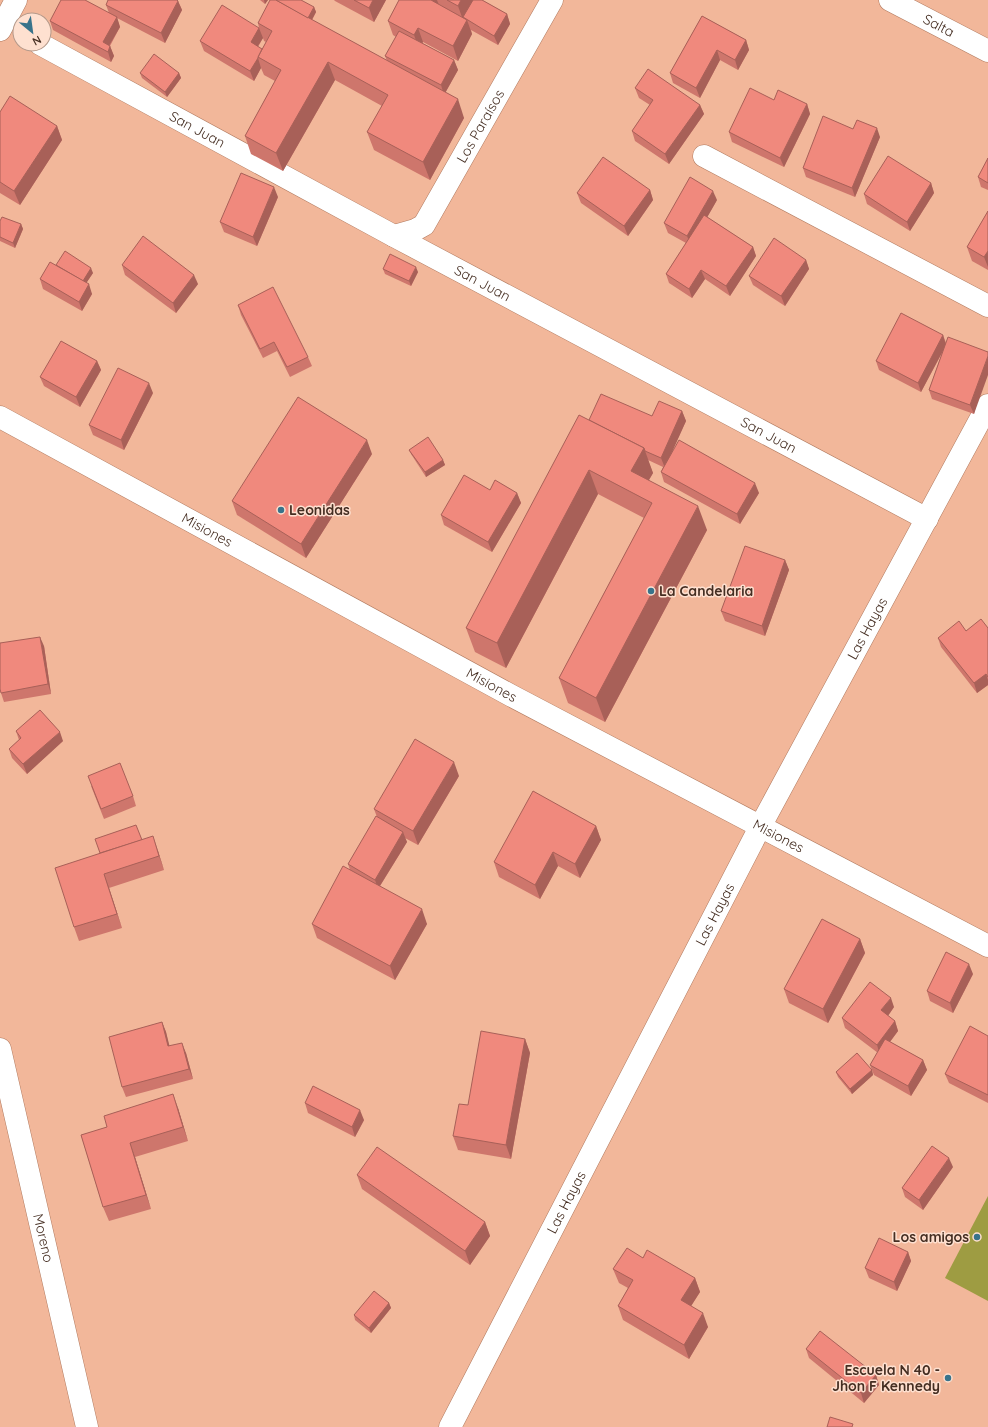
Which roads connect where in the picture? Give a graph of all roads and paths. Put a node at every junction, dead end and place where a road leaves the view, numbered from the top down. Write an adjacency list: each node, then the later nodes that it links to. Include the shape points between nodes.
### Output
1 (16, 0): 4 (street)
2 (552, 0): 8 (street, Los Paraísos, via 424,225)
3 (890, 0): 6 (street, Salta)
4 (8, 29)
5 (52, 51): 8 (street, San Juan)
6 (988, 51)
7 (704, 156): 9 (street)
8 (394, 236): 12 (street, San Juan)
9 (988, 306)
10 (988, 405): 12 (street, Las Hayas)
11 (0, 417): 13 (street, Misiones, via 512,696)
12 (927, 519): 13 (street, Las Hayas)
13 (760, 827): 14 (street, Misiones); 17 (street, Las Hayas)
14 (988, 946)
15 (0, 1049): 16 (street, Moreno)
16 (87, 1427)
17 (450, 1427)

